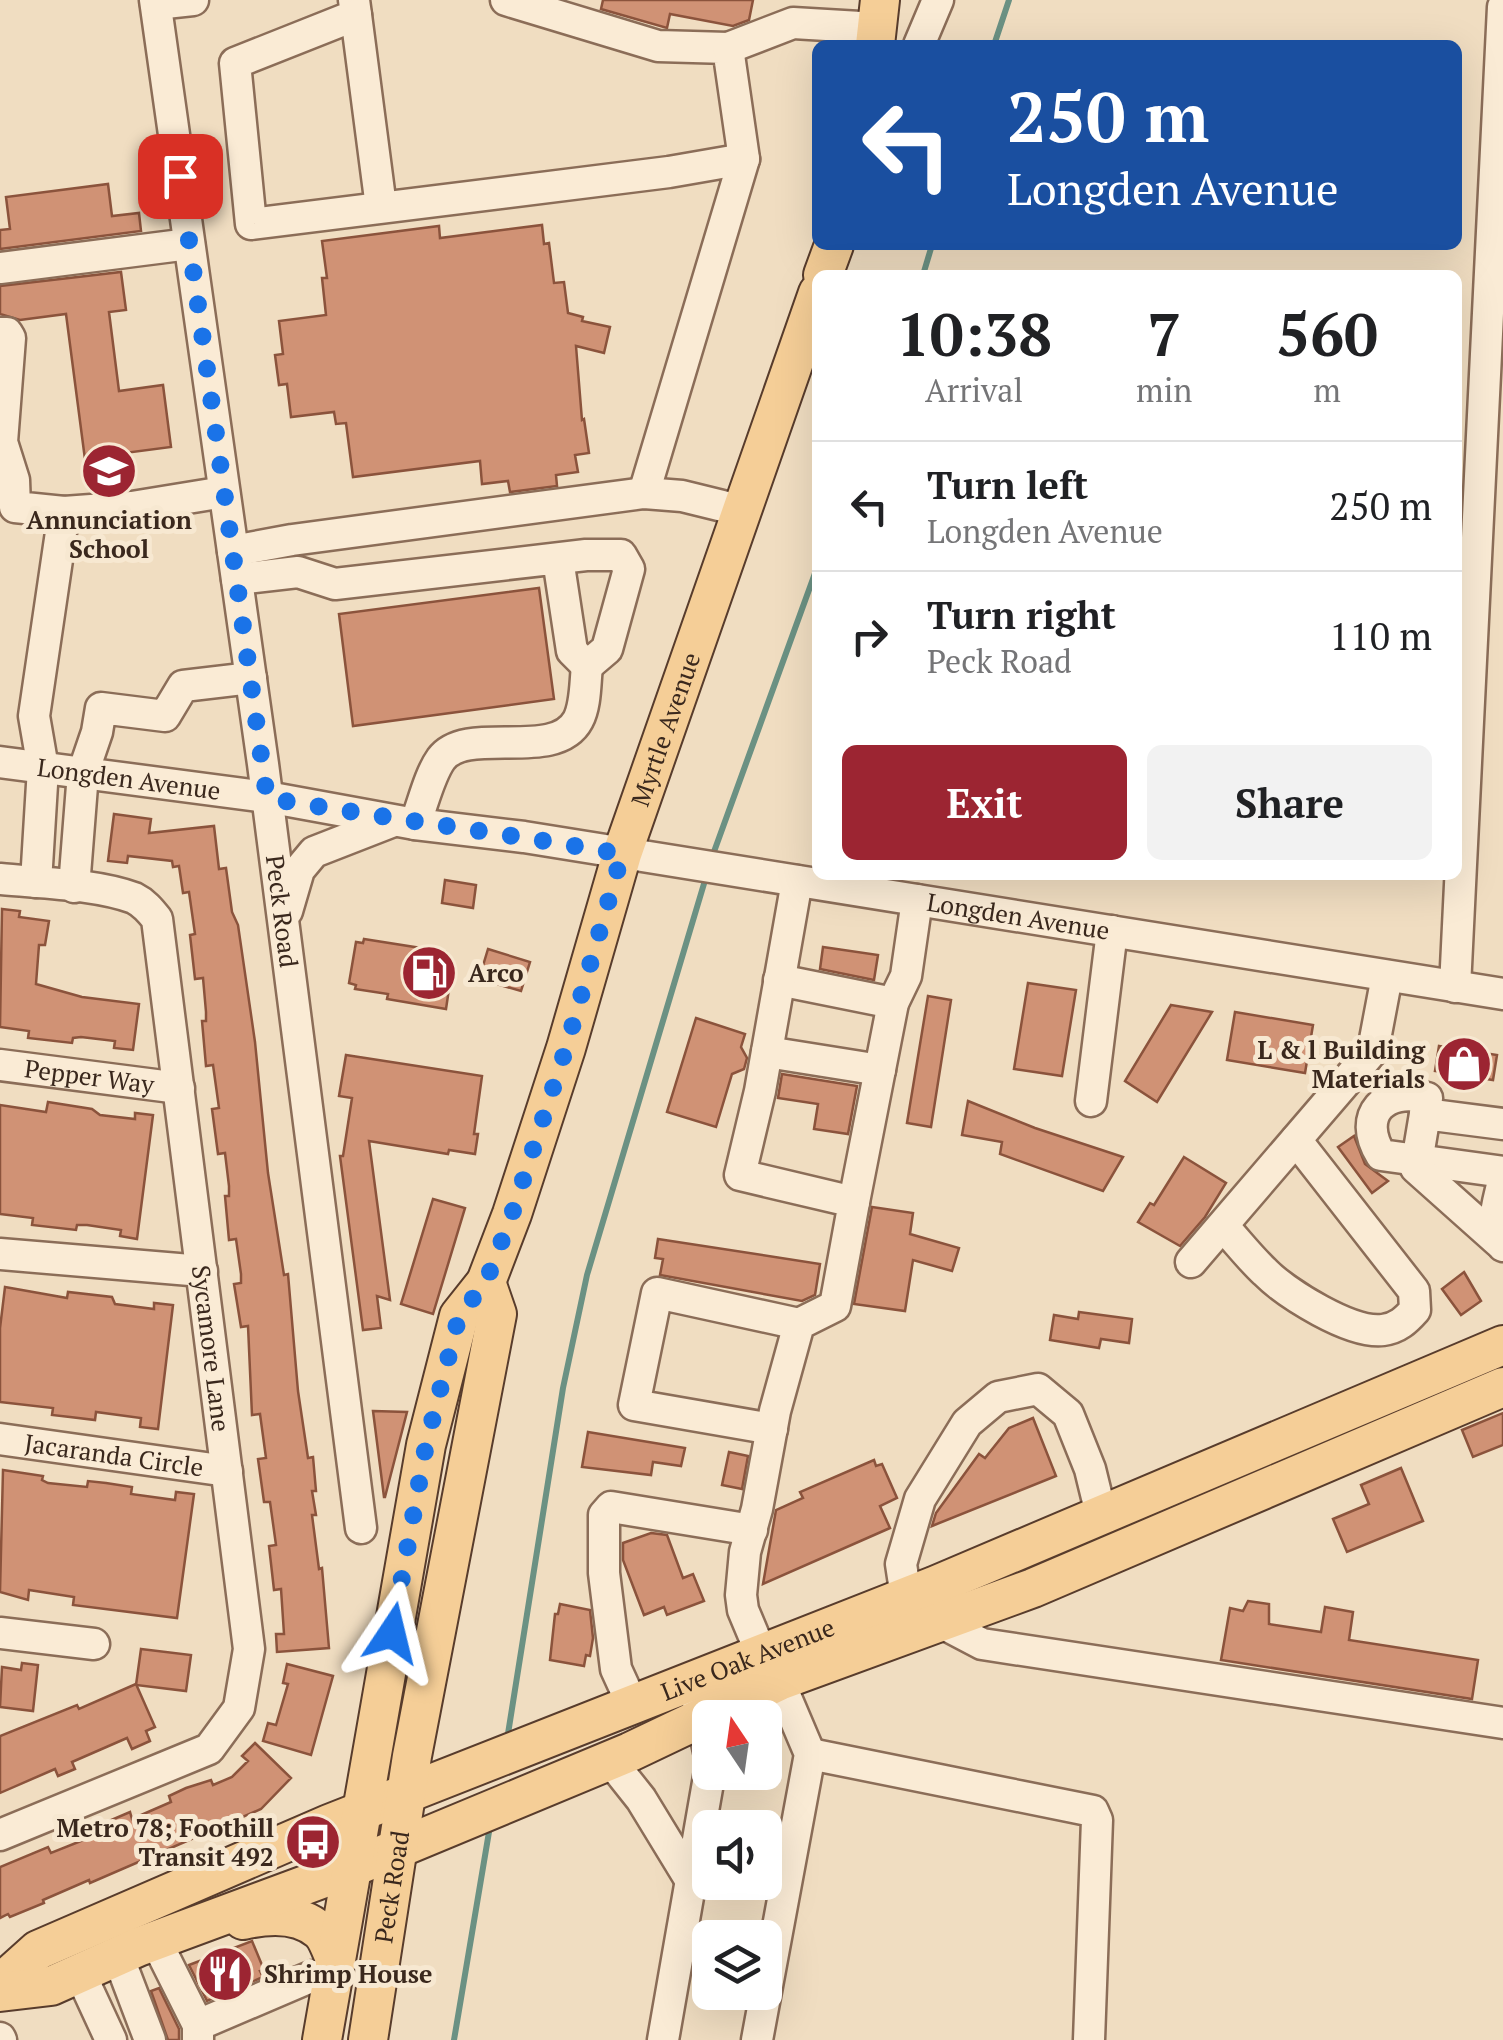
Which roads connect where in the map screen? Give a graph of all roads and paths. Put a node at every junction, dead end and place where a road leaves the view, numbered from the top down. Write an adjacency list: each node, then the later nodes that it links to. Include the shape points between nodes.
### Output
1 (192, 0): 4 (street)
2 (506, 0): 9 (street, via 658,46)
3 (938, 0): 8 (street)
4 (155, 2): 12 (street, Peck Road)
5 (355, 7): 11 (street); 11 (street, via 235,63 249,220)
6 (1503, 7): 17 (street)
7 (877, 24): 9 (street, via 793,23)
8 (921, 40)
9 (728, 48): 10 (street)
10 (744, 159): 11 (street); 19 (street)
11 (382, 207)
12 (190, 244): 13 (street); 18 (street, Peck Road)
13 (0, 268)
14 (812, 310): 20 (main road, Myrtle Avenue)
15 (812, 328): 20 (street)
16 (0, 333): 21 (street, via 10,338 2,442 14,480)
17 (1470, 402): 27 (street)
18 (224, 492): 22 (street); 24 (street, Peck Road)
19 (644, 494): 20 (street); 24 (street, via 292,540)
20 (749, 494): 33 (main road, Myrtle Avenue)
21 (7, 506): 22 (street)
22 (64, 512): 29 (street, via 34,716)
23 (558, 559): 24 (street, via 335,584 298,572); 25 (street, via 572,650); 25 (street, via 608,554 628,562 607,649)
24 (235, 566): 26 (street, Peck Road)
25 (587, 666): 32 (street, via 578,722 538,740 452,749)
26 (251, 678): 30 (street, via 182,686 165,716 100,708); 31 (street, Peck Road)
27 (1462, 714)
28 (0, 762): 29 (street, Longden Avenue)
29 (43, 768): 30 (street, Longden Avenue); 37 (street)
30 (83, 773): 31 (street, Longden Avenue); 38 (street)
31 (267, 798): 32 (street, Longden Avenue); 40 (street, Peck Road)
32 (405, 822): 33 (street, Longden Avenue); 40 (street, via 314,852 299,870)
33 (622, 854): 35 (street, Longden Avenue); 63 (main road, Myrtle Avenue)
34 (0, 879): 37 (street)
35 (797, 880): 39 (street, Longden Avenue); 43 (street)
36 (1458, 880): 44 (street)
37 (36, 882): 38 (street)
38 (74, 887): 50 (street, Sycamore Lane, via 132,898 157,919)
39 (917, 900): 41 (street, Longden Avenue); 46 (street, via 906,976)
40 (284, 924): 71 (street, Peck Road)
41 (1112, 932): 42 (street, Longden Avenue); 51 (street)
42 (1387, 976): 44 (street, Longden Avenue); 54 (street, via 1373,1050)
43 (779, 980): 46 (street); 47 (street)
44 (1455, 987): 45 (street, Longden Avenue)
45 (1503, 994)
46 (893, 1003): 49 (street)
47 (767, 1052): 49 (street); 57 (street, via 741,1176)
48 (0, 1064): 50 (street, Pepper Way)
49 (880, 1070): 57 (street)
50 (178, 1088): 62 (street, Sycamore Lane)
51 (1092, 1101)
52 (1425, 1114): 53 (street); 55 (street); 55 (street, via 1427,1098 1405,1093 1381,1104 1371,1122 1381,1154)
53 (1503, 1124)
54 (1296, 1140): 58 (street); 58 (street, via 1414,1291 1415,1310 1402,1324 1363,1329 1313,1307 1268,1276)
55 (1418, 1158): 56 (street); 59 (street, via 1416,1168)
56 (1502, 1186): 59 (street, via 1494,1220)
57 (854, 1202): 64 (street, via 835,1306)
58 (1222, 1226): 61 (street)
59 (1501, 1244)
60 (0, 1254): 62 (street)
61 (1192, 1262)
62 (202, 1272): 69 (street, Sycamore Lane)
63 (486, 1282): 86 (main road, Myrtle Avenue, via 497,1314); 87 (main road, Myrtle Avenue, via 459,1316 426,1445)
64 (799, 1324): 67 (street); 67 (street, via 657,1292 634,1405)
65 (1503, 1345): 70 (main road, Live Oak Avenue)
66 (1503, 1387): 73 (main road, Live Oak Avenue, via 1033,1588)
67 (772, 1429): 72 (street)
68 (0, 1439): 69 (street, Jacaranda Circle)
69 (227, 1471): 88 (street, Sycamore Lane, via 249,1650 239,1708 208,1749)
70 (1102, 1514): 73 (main road, Live Oak Avenue); 73 (street, via 1068,1414 1038,1389 998,1397 967,1423 920,1499 900,1564)
71 (361, 1528)
72 (752, 1530): 76 (street, via 741,1595); 80 (street, via 606,1510 604,1573 616,1669)
73 (924, 1603): 76 (main road, Live Oak Avenue); 82 (street, via 982,1644)
74 (0, 1633): 75 (street)
75 (94, 1644)
76 (770, 1667): 77 (main road, Live Oak Avenue); 79 (main road, Live Oak Avenue); 83 (street)
77 (691, 1680): 78 (street); 80 (main road, Live Oak Avenue)
78 (697, 1700)
79 (726, 1700)
80 (632, 1704): 86 (main road, Live Oak Avenue)
81 (692, 1722): 84 (main road, Live Oak Avenue)
82 (1503, 1723)
83 (810, 1754): 104 (street); 105 (street, via 1093,1811)
84 (610, 1760): 89 (main road, Live Oak Avenue); 91 (street)
85 (707, 1790): 91 (street)
86 (406, 1794): 87 (main road, Live Oak Avenue); 89 (main road, Peck Road)
87 (361, 1813): 90 (main road, Peck Road); 96 (main road, Live Oak Avenue, via 38,1950)
88 (0, 1835)
89 (397, 1848): 90 (main road, Live Oak Avenue); 102 (main road, Peck Road)
90 (351, 1868): 92 (main road, Live Oak Avenue); 94 (main road, Peck Road)
91 (691, 1881): 103 (street)
92 (164, 1938): 93 (main road, Live Oak Avenue); 94 (main road, via 283,1916 322,1932); 98 (street)
93 (118, 1956): 95 (main road, Live Oak Avenue); 100 (street)
94 (334, 1968): 98 (street); 101 (main road, Peck Road)
95 (80, 1973): 97 (main road, Live Oak Avenue, via 51,1986); 99 (street)
96 (0, 1984)
97 (0, 1992)
98 (198, 2032)
99 (111, 2040)
100 (150, 2040)
101 (322, 2040)
102 (368, 2040)
103 (663, 2040)
104 (757, 2040)
105 (1089, 2040)

